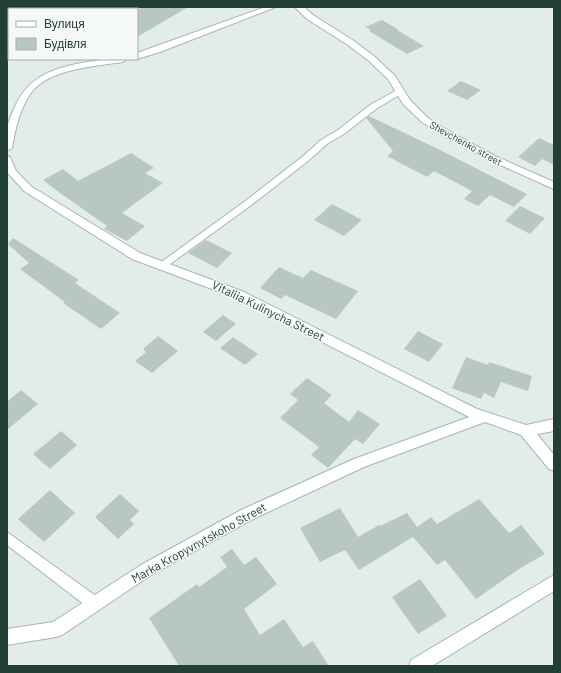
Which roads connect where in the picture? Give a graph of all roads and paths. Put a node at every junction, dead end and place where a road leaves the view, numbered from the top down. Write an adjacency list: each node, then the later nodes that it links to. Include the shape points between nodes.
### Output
1 (272, 7): 3 (street)
2 (299, 7): 5 (street, Shevchenko street, via 372,59 392,78)
3 (138, 56)
4 (118, 60): 6 (street, via 56,73 33,84 20,106)
5 (400, 92): 8 (street, Shevchenko street, via 414,111 440,130 498,161); 9 (lane, via 373,107 324,142 247,204)
6 (7, 148)
7 (7, 159): 9 (street, Vitaliia Kulinycha Street, via 18,180 52,206 136,256)
8 (554, 186)
9 (163, 265): 10 (street, Vitaliia Kulinycha Street, via 240,295)
10 (484, 418): 12 (street, Vitaliia Kulinycha Street); 16 (street, Marka Kropyvnytskoho Street, via 359,463 246,514 146,570)
11 (554, 425): 12 (street)
12 (526, 431): 13 (street)
13 (554, 465)
14 (7, 538): 16 (lane)
15 (554, 582): 18 (street)
16 (95, 604): 17 (street, Marka Kropyvnytskoho Street, via 56,629)
17 (7, 637)
18 (417, 666)

